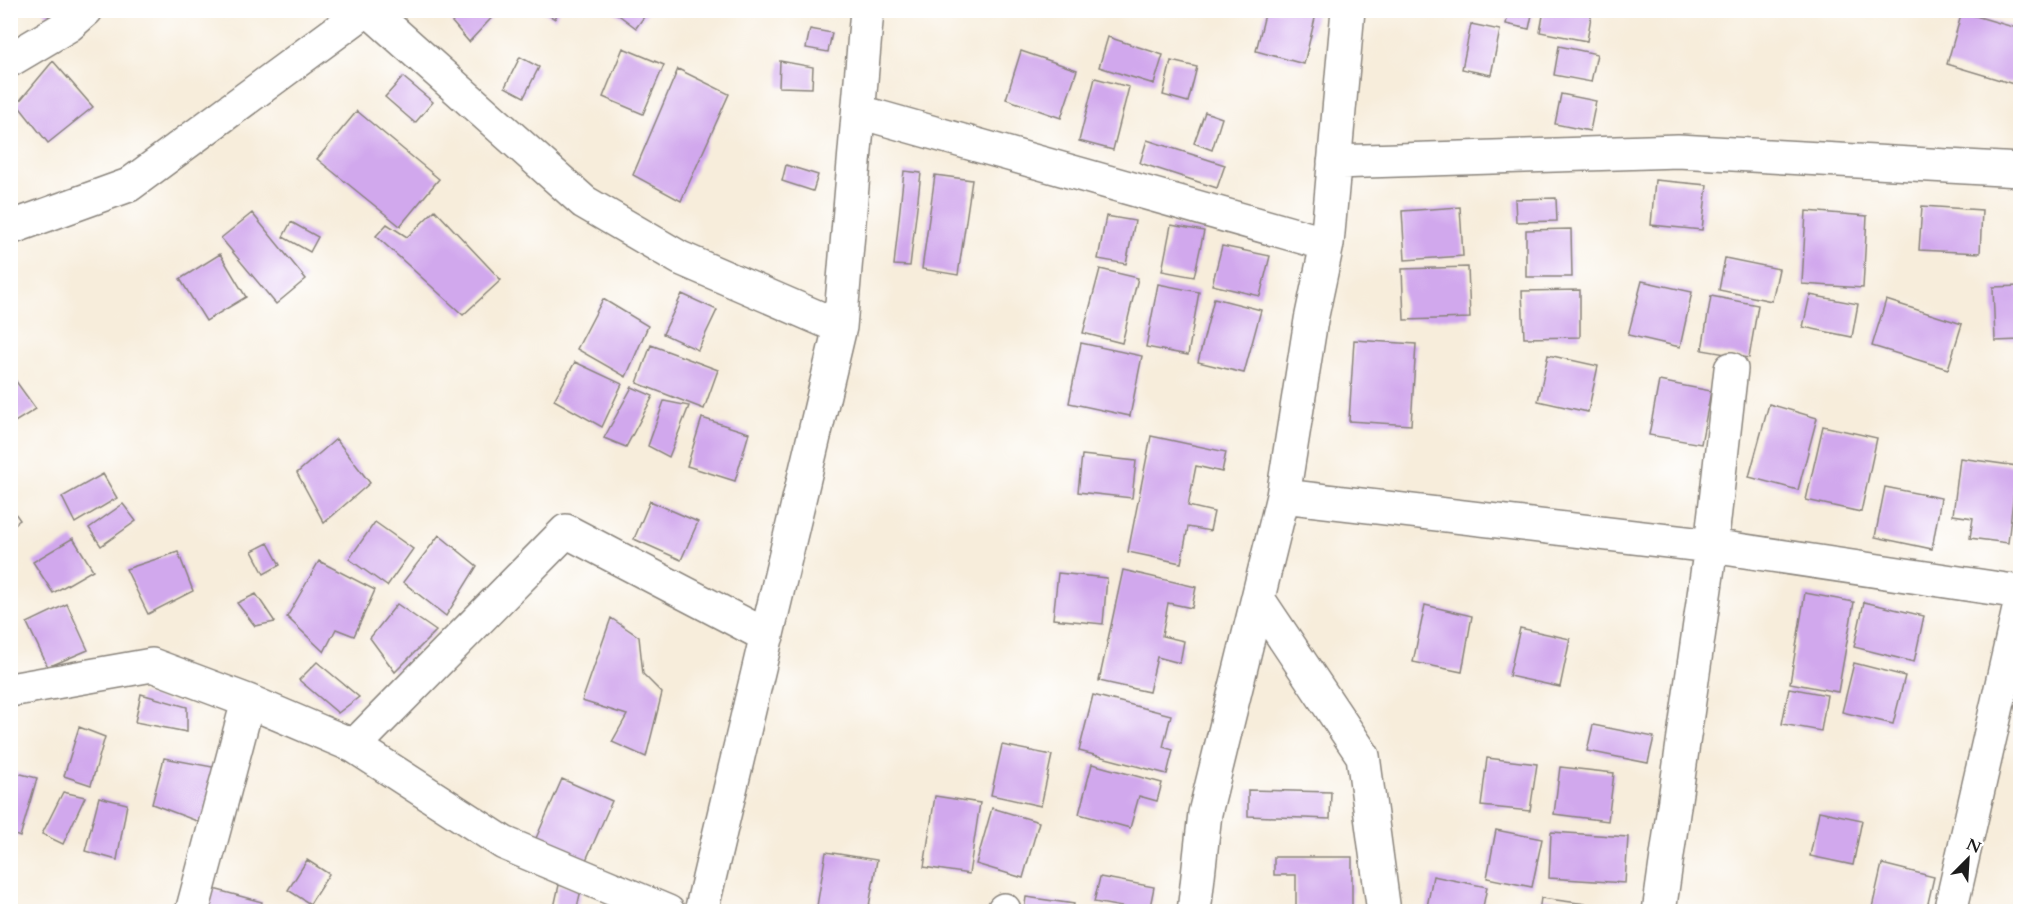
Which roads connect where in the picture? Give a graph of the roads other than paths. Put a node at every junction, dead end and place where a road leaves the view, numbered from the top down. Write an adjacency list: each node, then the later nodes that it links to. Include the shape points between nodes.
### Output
1 (86, 10): 5 (street, via 69,25)
2 (368, 10): 9 (street, via 129,185); 11 (street, via 584,202 680,258)
3 (867, 10): 6 (street)
4 (1348, 10): 7 (street)
5 (10, 60)
6 (860, 112): 10 (street); 11 (street)
7 (1334, 162): 8 (street, via 1678,151); 10 (street)
8 (2020, 170)
9 (10, 228)
10 (1327, 244): 13 (street)
11 (840, 327): 18 (street)
12 (1731, 369): 14 (street)
13 (1283, 496): 14 (street); 16 (street)
14 (1711, 546): 15 (street); 27 (street)
15 (2020, 592)
16 (1258, 599): 25 (street, via 1205,813); 26 (street, via 1363,756)
17 (2020, 605): 28 (street)
18 (767, 636): 21 (street, via 566,531); 24 (street)
19 (10, 690): 20 (street, via 152,665)
20 (248, 701): 21 (street); 22 (street)
21 (354, 746): 23 (street, via 504,843)
22 (192, 912)
23 (668, 912)
24 (701, 912)
25 (1194, 912)
26 (1384, 912)
27 (1659, 912)
28 (1950, 912)

